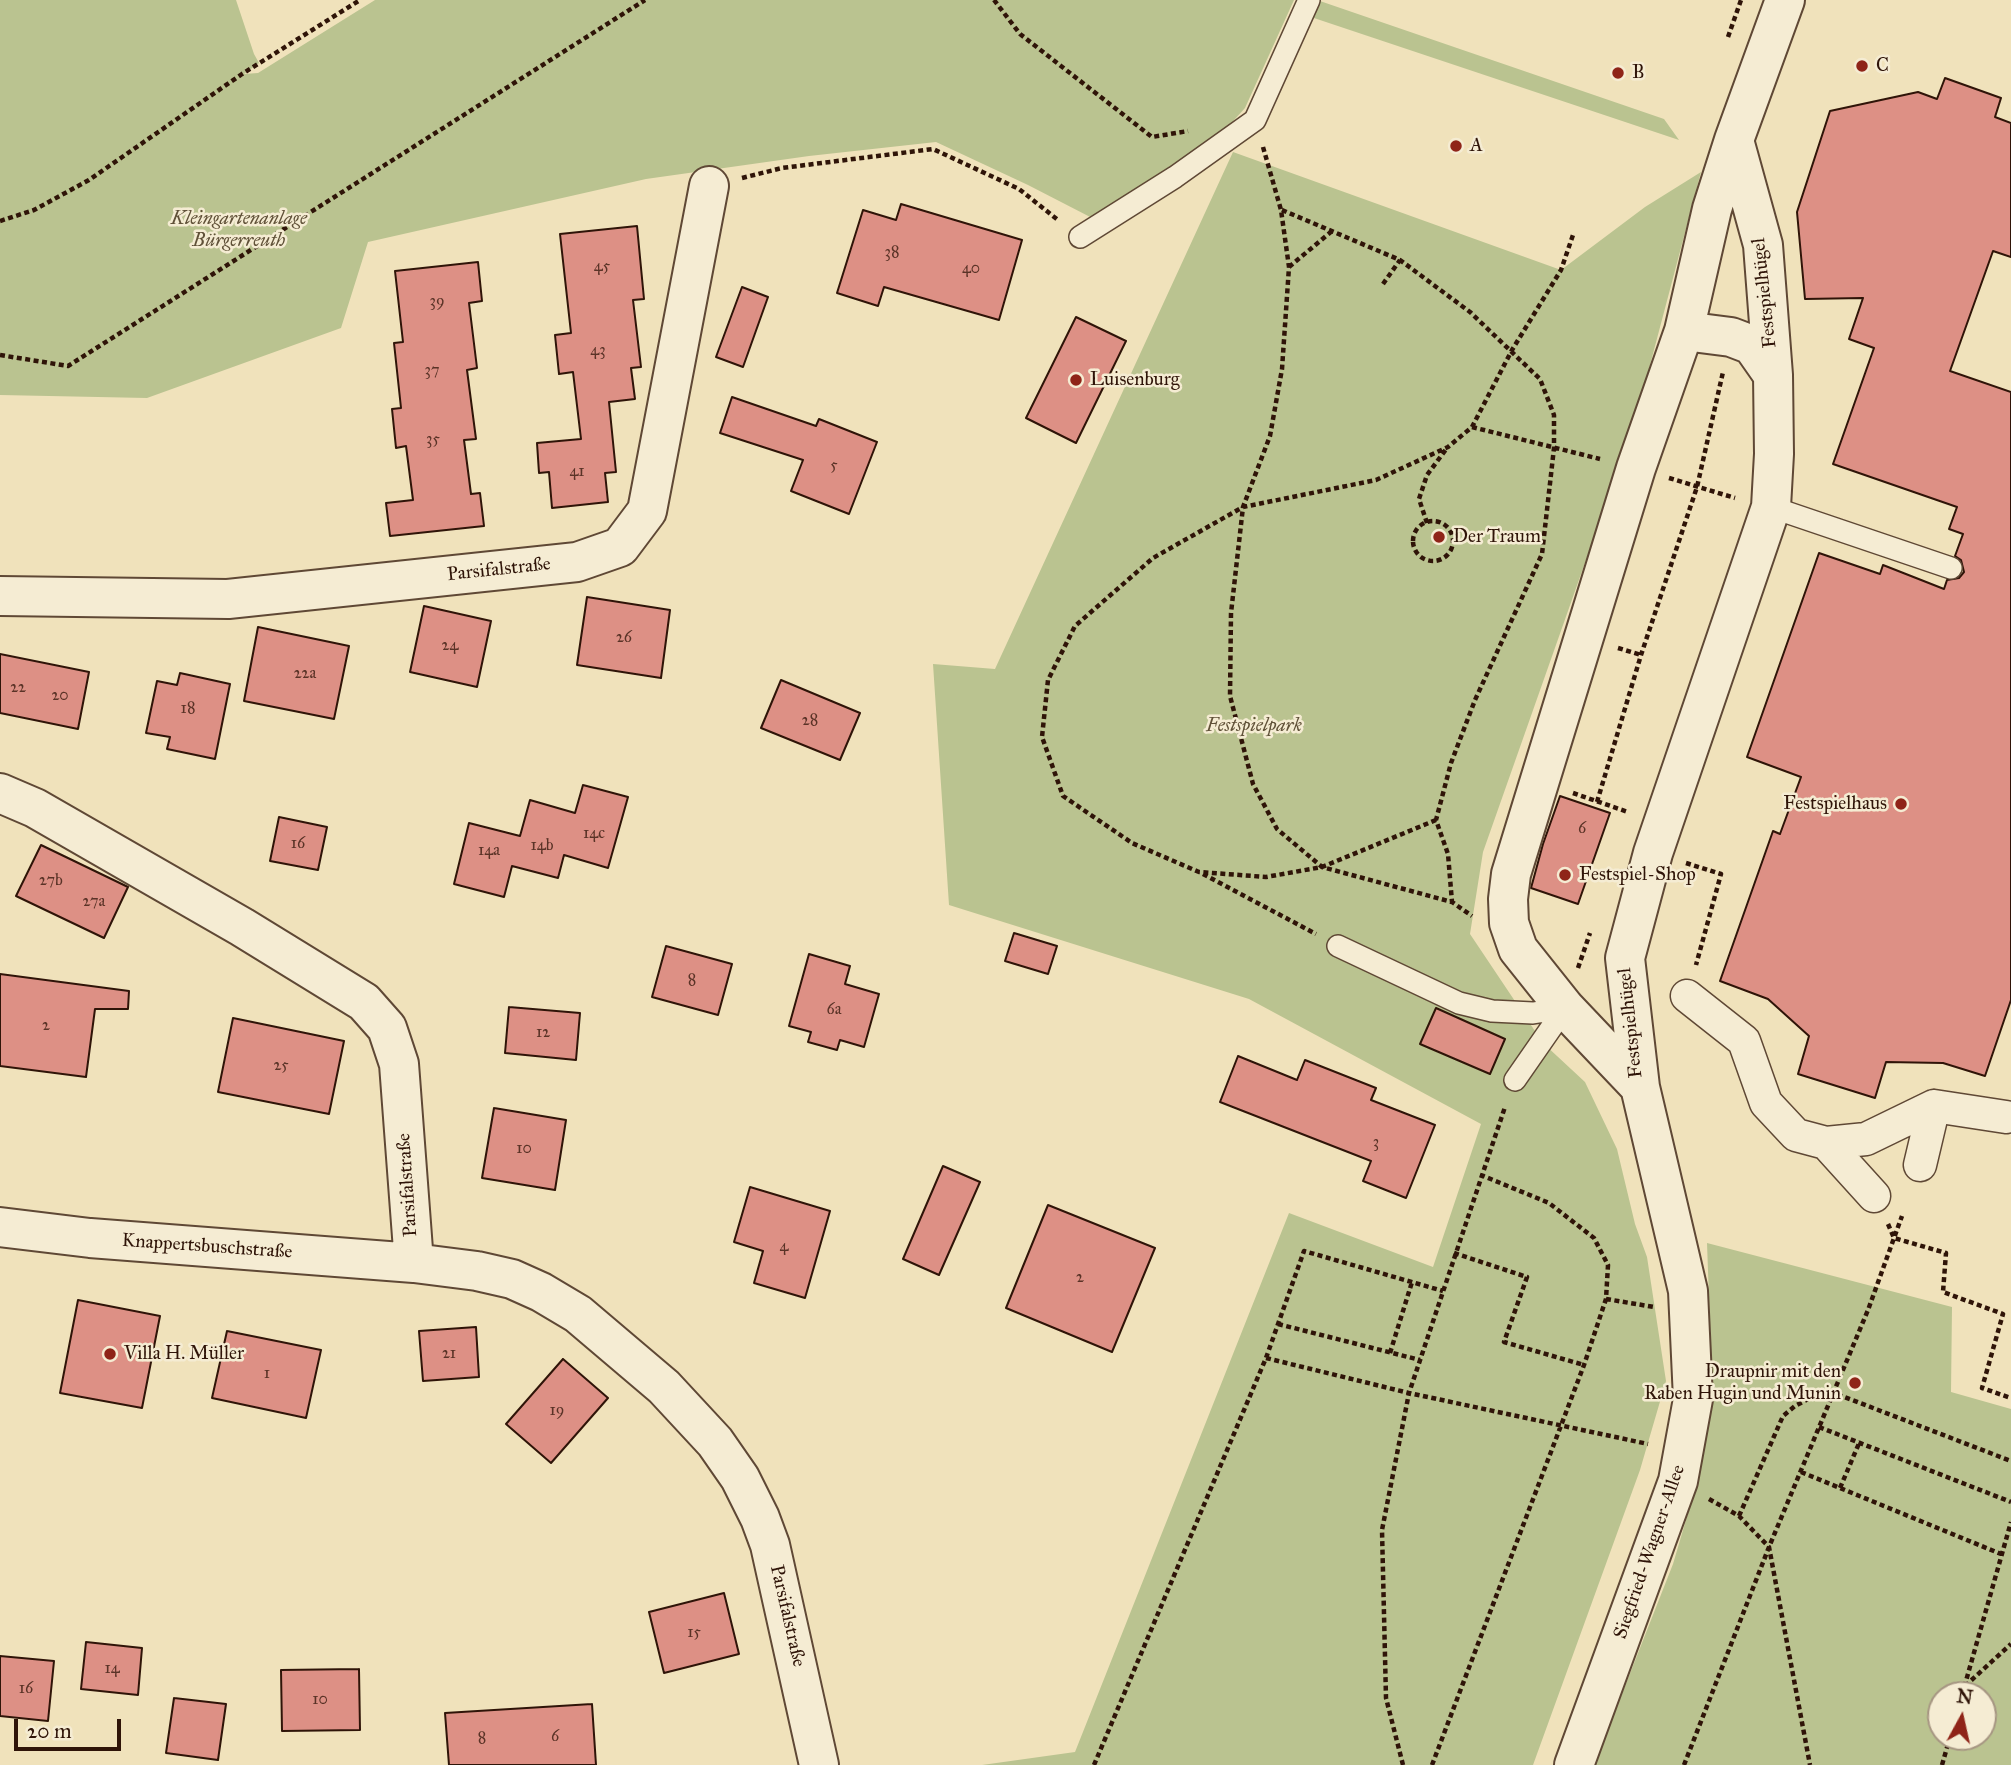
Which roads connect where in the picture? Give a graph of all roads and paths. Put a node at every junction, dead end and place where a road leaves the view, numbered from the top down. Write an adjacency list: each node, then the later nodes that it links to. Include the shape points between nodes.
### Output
1 (360, 0): 11 (path, via 242,74 89,180 34,210)
2 (645, 0): 21 (path, via 68,366)
3 (994, 0): 7 (path, via 1020,34 1152,137)
4 (1309, 0): 6 (lane)
5 (1785, 0): 8 (street)
6 (1255, 120): 10 (path); 14 (lane)
7 (1190, 131)
8 (1734, 140): 18 (street, Festspielhügel, via 1712,209); 22 (street, Festspielhügel, via 1763,245)
9 (709, 186): 14 (path, via 782,169 933,149 1019,189); 33 (street, Parsifalstraße, via 647,511 620,547 577,562 228,599)
10 (1281, 210): 12 (path); 16 (path)
11 (0, 221)
12 (1332, 231): 15 (path); 16 (path)
13 (1573, 235): 20 (path, via 1561,270)
14 (1080, 237)
15 (1400, 260): 17 (path); 20 (path)
16 (1289, 267): 30 (path, via 1282,369 1270,436)
17 (1382, 284)
18 (1684, 331): 19 (street); 26 (street, Festspielhügel)
19 (1731, 337): 22 (street, via 1752,345); 27 (path)
20 (1512, 350): 23 (path); 25 (path, via 1540,379 1554,415)
21 (0, 355)
22 (1773, 375): 29 (street, Festspielhügel)
23 (1472, 427): 24 (path); 25 (path)
24 (1448, 447): 30 (path, via 1376,480); 31 (path, via 1427,475 1419,499)
25 (1554, 448): 26 (path); 38 (path, via 1542,554 1475,700)
26 (1636, 468): 34 (street, Festspielhügel)
27 (1697, 487): 28 (path); 36 (path)
28 (1733, 498)
29 (1771, 507): 32 (lane); 48 (street, Festspielhügel, via 1630,932 1625,958)
30 (1243, 508): 39 (path, via 1231,613 1230,696 1253,784 1278,829); 40 (path, via 1153,558 1075,626 1048,680 1042,737 1063,796 1132,843)
31 (1427, 523): 31 (path, via 1414,534 1414,547 1428,560 1441,559 1450,550 1453,537 1446,525)
32 (1951, 568)
33 (0, 596)
34 (1539, 782): 36 (path); 44 (street, Festspielhügel, via 1509,887 1509,923)
35 (0, 793): 57 (street, Parsifalstraße, via 35,808 231,920 364,1002 387,1028 399,1064)
36 (1597, 802): 37 (path)
37 (1630, 813)
38 (1436, 820): 39 (path); 42 (path, via 1448,854)
39 (1322, 867): 40 (path, via 1266,877); 42 (path)
40 (1199, 872): 43 (path)
41 (1721, 874): 45 (path)
42 (1452, 902): 44 (path)
43 (1338, 946): 46 (lane, via 1459,1003 1492,1012)
44 (1518, 949): 46 (street, Festspielhügel)
45 (1688, 996): 51 (street, via 1744,1041 1766,1102 1796,1135)
46 (1565, 1009): 47 (lane); 48 (street, Festspielhügel)
47 (1515, 1080): 53 (path)
48 (1640, 1087): 73 (street, Siegfried-Wagner-Allee, via 1688,1291 1693,1399)
49 (1934, 1106): 50 (street); 51 (street, via 1866,1139); 52 (street)
50 (2006, 1117)
51 (1826, 1143): 54 (street)
52 (1920, 1165)
53 (1481, 1175): 56 (path); 60 (path, via 1549,1203 1594,1238 1608,1265)
54 (1874, 1196)
55 (0, 1227): 57 (street, Knappertsbuschstraße)
56 (1454, 1253): 59 (path); 66 (path, via 1527,1277 1504,1342)
57 (414, 1263): 84 (street, Parsifalstraße, via 512,1279 578,1314 664,1387 715,1442 740,1478 770,1545)
58 (1412, 1282): 59 (path); 62 (path, via 1304,1251); 63 (path)
59 (1443, 1291): 65 (path)
60 (1606, 1299): 61 (path); 66 (path)
61 (1651, 1306)
62 (1278, 1324): 63 (path); 64 (path)
63 (1390, 1353): 65 (path)
64 (1266, 1358): 67 (path); 85 (path)
65 (1420, 1360): 67 (path)
66 (1584, 1366): 70 (path)
67 (1409, 1393): 70 (path); 86 (path, via 1382,1530 1387,1699)
68 (1834, 1394): 69 (path, via 1894,1238 1946,1253 1943,1292 2003,1314 1982,1388); 71 (path); 74 (path); 79 (path, via 1812,1397 1783,1416 1739,1516)
69 (2011, 1398)
70 (1562, 1425): 73 (path); 87 (path)
71 (1819, 1427): 72 (path); 75 (path)
72 (1860, 1441): 76 (path); 77 (path)
73 (1684, 1452): 88 (street, Siegfried-Wagner-Allee, via 1678,1481)
74 (2011, 1461)
75 (1801, 1472): 76 (path); 79 (path)
76 (1840, 1488): 80 (path)
77 (2011, 1502)
78 (2011, 1522): 80 (path)
79 (1769, 1547): 89 (path); 90 (path)
80 (2001, 1554): 82 (path)
81 (2011, 1643): 83 (path)
82 (1966, 1681)
83 (1970, 1681)
84 (819, 1765)
85 (1094, 1765)
86 (1403, 1765)
87 (1432, 1765)
88 (1574, 1765)
89 (1684, 1765)
90 (1810, 1765)

